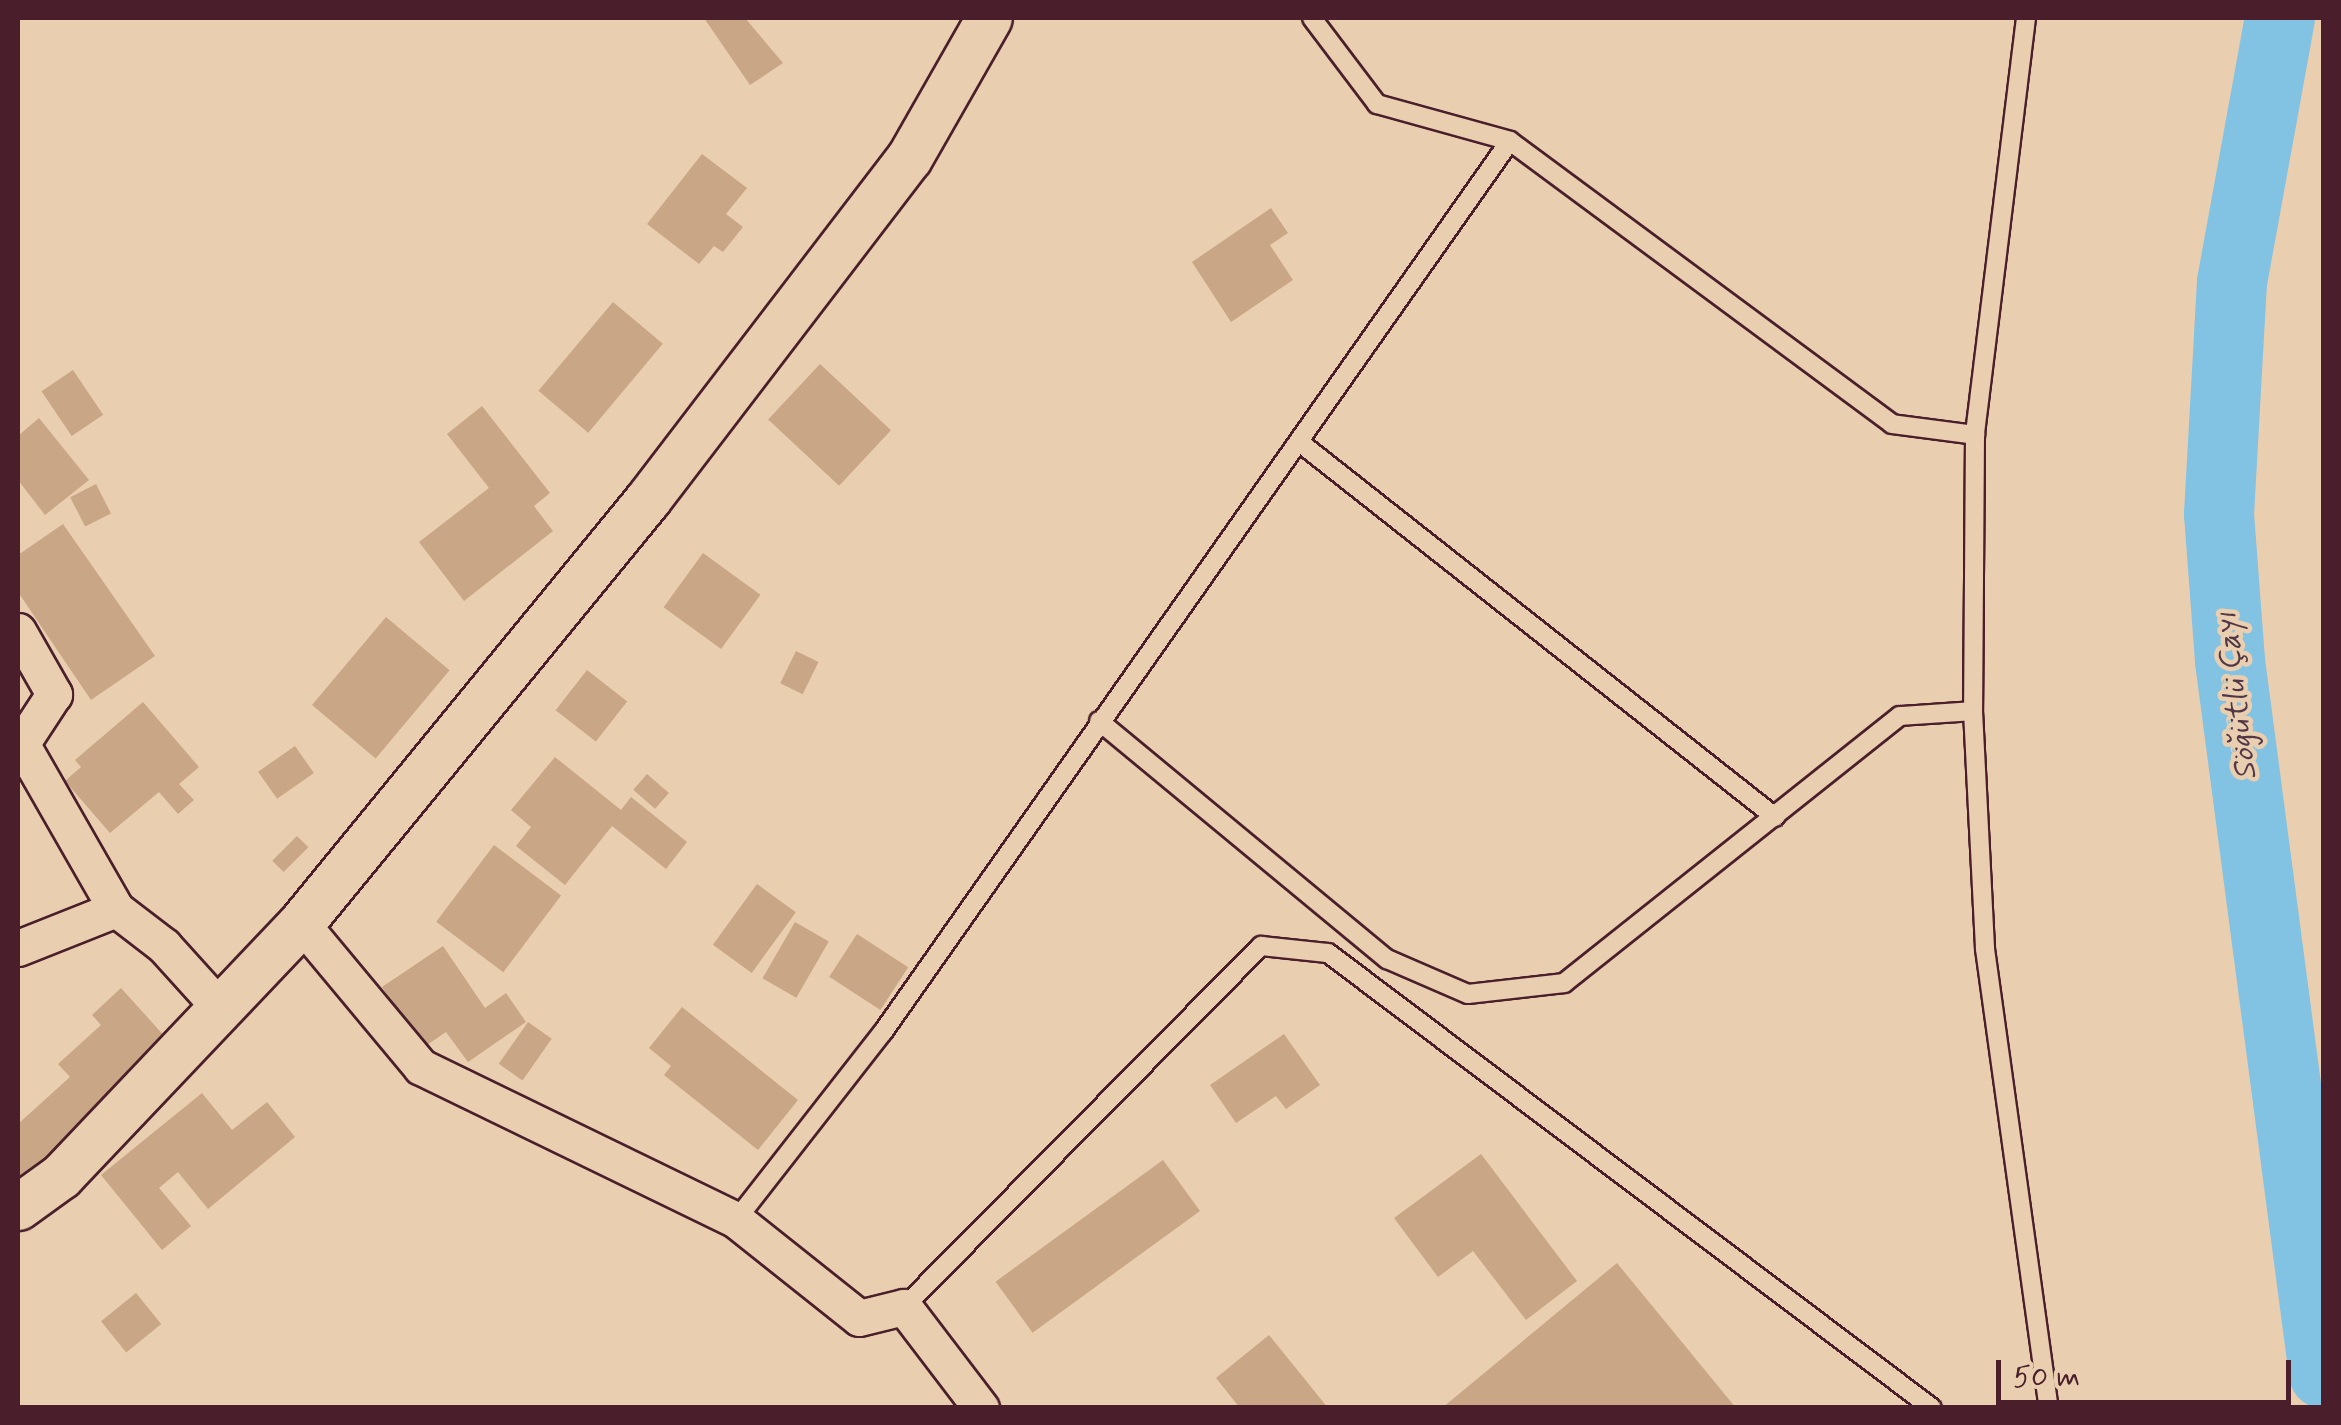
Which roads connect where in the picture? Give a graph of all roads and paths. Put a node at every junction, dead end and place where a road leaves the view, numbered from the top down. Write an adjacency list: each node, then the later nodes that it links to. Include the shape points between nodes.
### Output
1 (989, 18): 13 (street, via 898,173 648,499)
2 (1312, 18): 4 (lane, via 1377,104)
3 (2026, 18): 5 (lane)
4 (1510, 141): 5 (lane, via 1892,424); 6 (lane)
5 (1974, 435): 8 (lane)
6 (1303, 445): 9 (lane); 11 (lane)
7 (18, 631): 10 (street, via 54,694)
8 (1973, 711): 11 (lane, via 1900,716); 21 (lane, via 1985,949)
9 (1100, 721): 11 (lane, via 1387,959 1468,994 1564,982); 17 (lane, via 883,1032)
10 (20, 747): 12 (street)
11 (1775, 817)
12 (116, 909): 14 (street); 15 (street, via 164,946)
13 (302, 924): 15 (street); 17 (street, via 421,1067)
14 (18, 948)
15 (221, 1008): 16 (street, via 61,1176)
16 (18, 1207)
17 (736, 1220): 18 (street, via 860,1318)
18 (904, 1307): 19 (street); 20 (lane, via 1262,946 1328,953)
19 (981, 1408)
20 (1932, 1408)
21 (2049, 1408)

